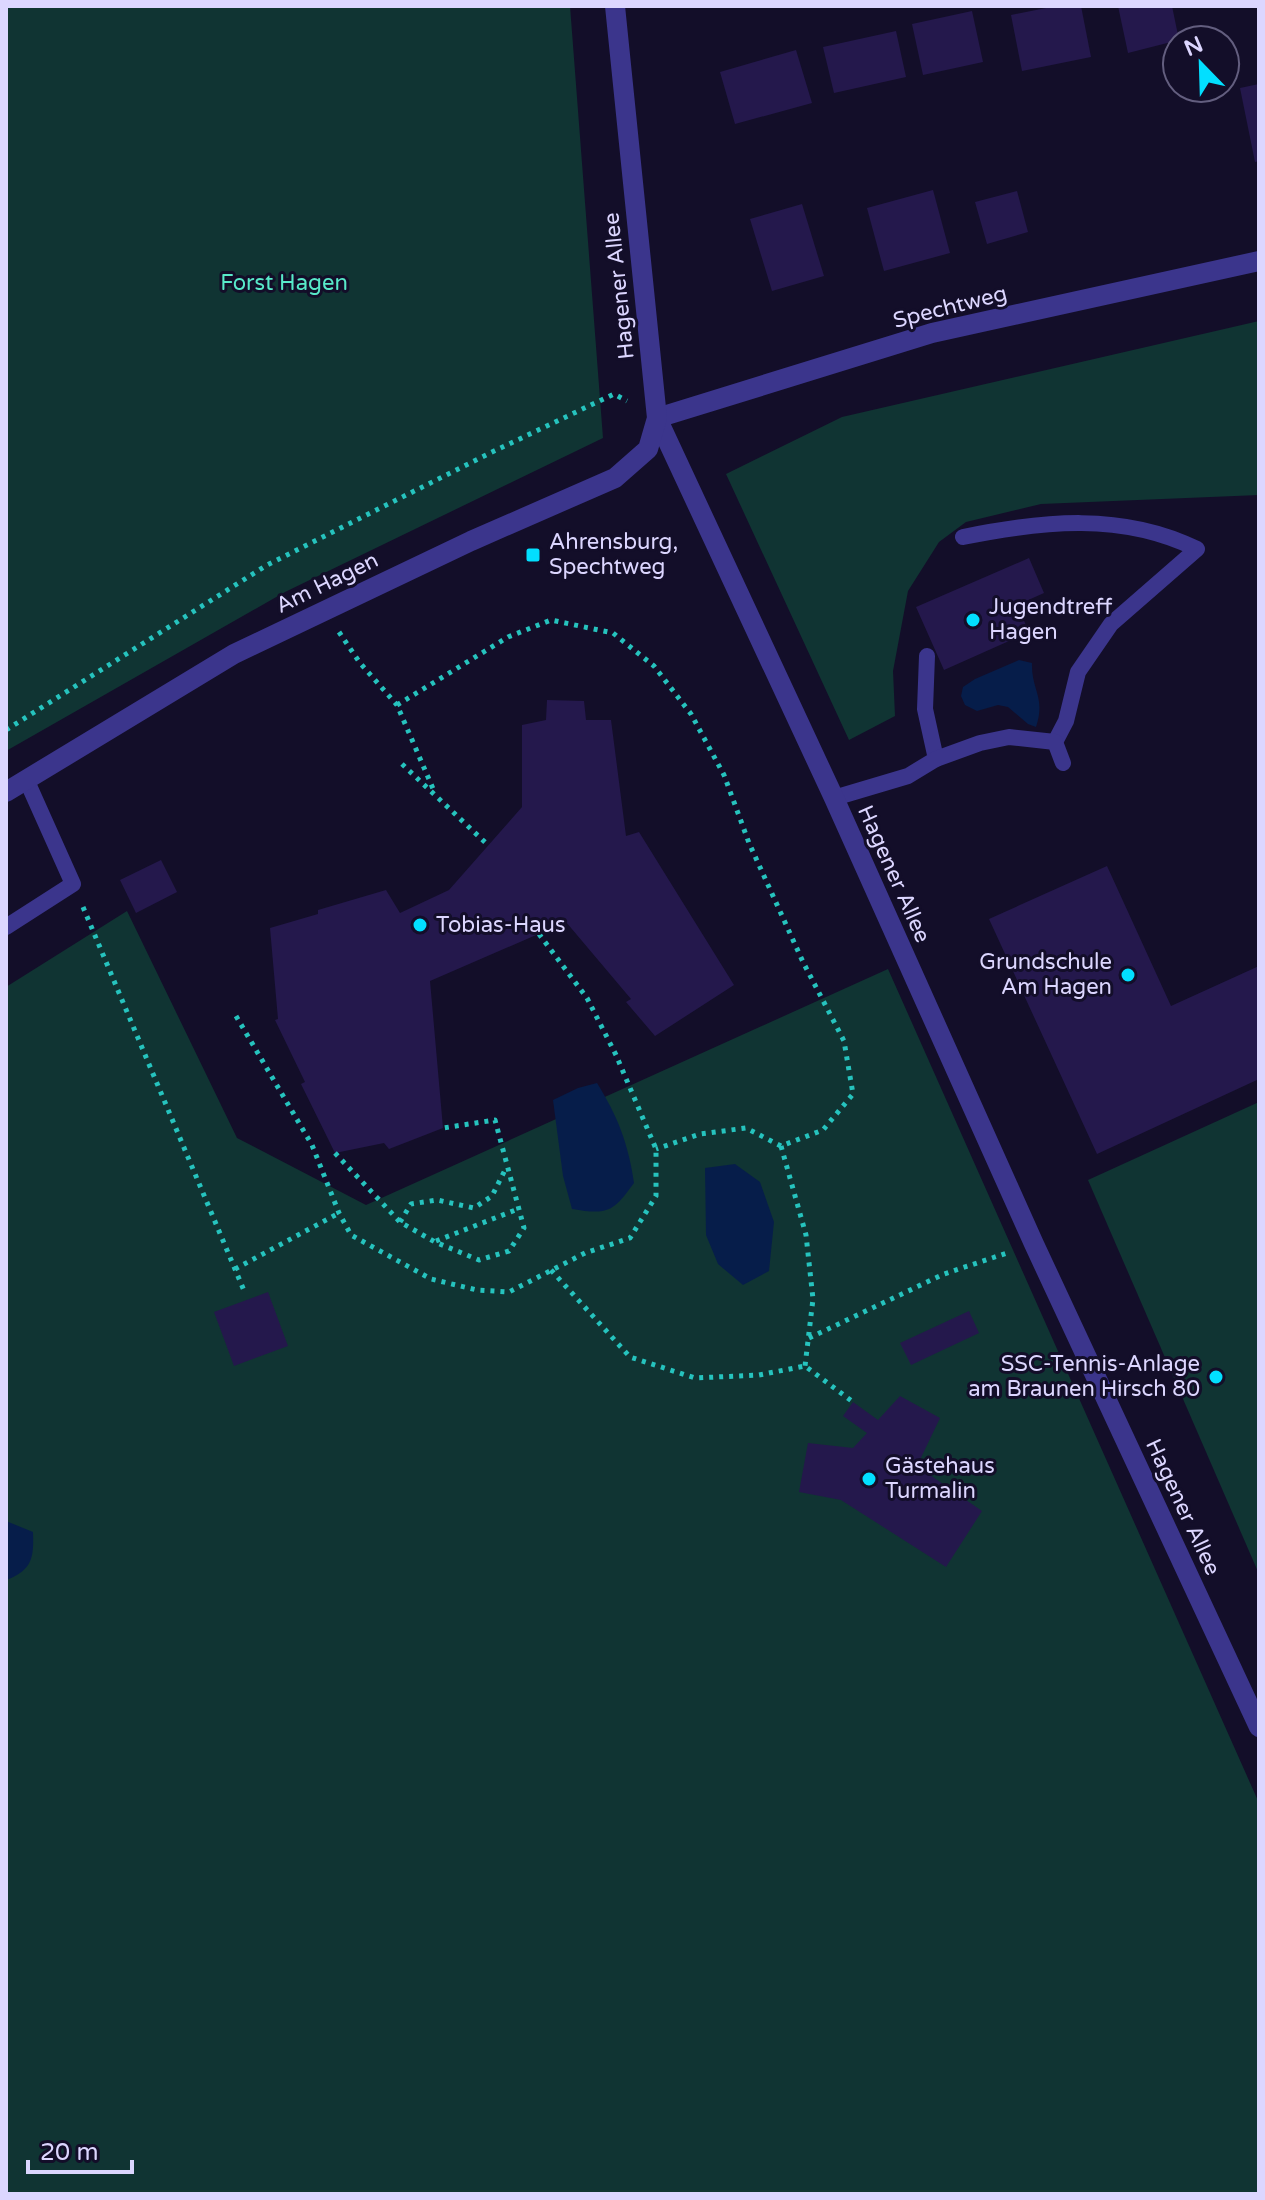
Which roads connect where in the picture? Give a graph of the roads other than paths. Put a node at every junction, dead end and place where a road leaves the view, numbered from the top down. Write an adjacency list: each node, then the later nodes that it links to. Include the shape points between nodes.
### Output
1 (615, 6): 3 (street, Hagener Allee)
2 (1259, 261): 3 (street, Spechtweg, via 932,333)
3 (657, 418): 9 (street, Am Hagen, via 648,449 615,478 234,654); 11 (street, Hagener Allee)
4 (963, 537): 6 (lane, via 1088,522 1143,528 1197,549 1111,624 1078,672)
5 (927, 656): 7 (lane, via 925,709)
6 (1055, 742): 7 (lane, via 1009,737); 8 (lane)
7 (936, 759): 11 (lane, via 908,776)
8 (1063, 763)
9 (26, 779): 10 (street, Am Hagen); 12 (lane, via 73,884)
10 (6, 792)
11 (834, 798): 13 (street, Hagener Allee)
12 (6, 927)
13 (1259, 1727)

